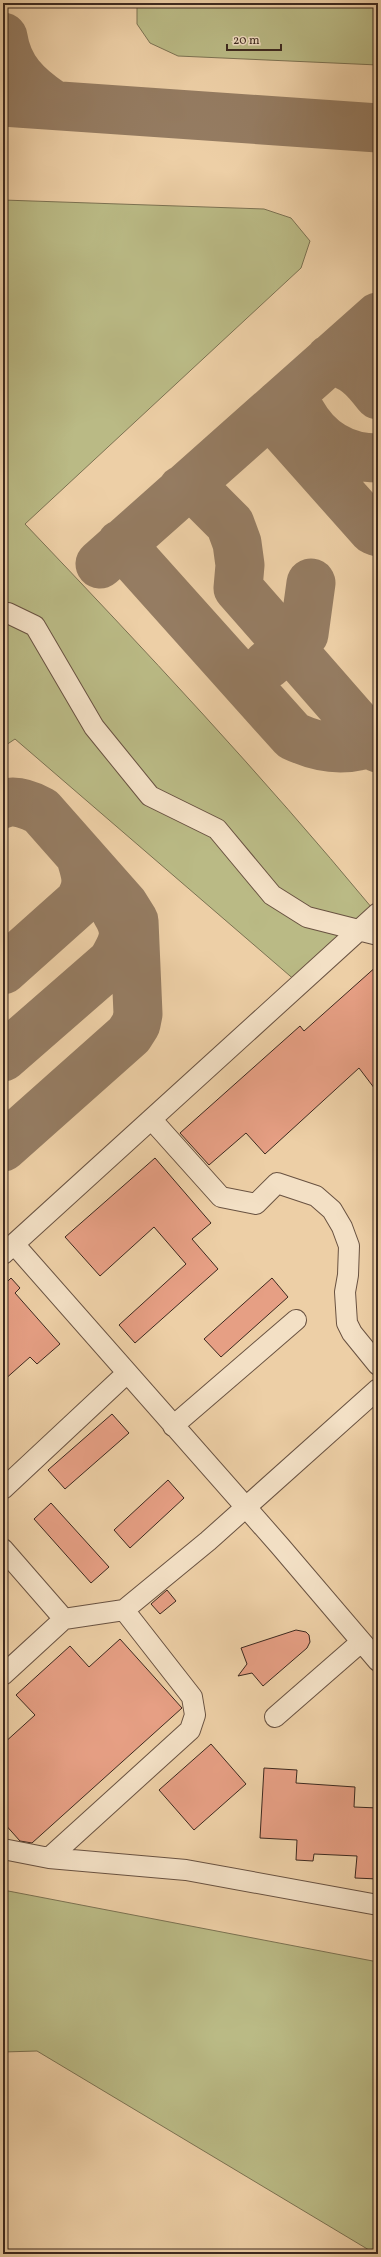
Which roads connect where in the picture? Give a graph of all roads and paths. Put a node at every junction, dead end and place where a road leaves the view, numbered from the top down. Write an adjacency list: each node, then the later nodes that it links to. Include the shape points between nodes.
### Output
1 (3, 615): 3 (street, via 8,613 35,626 94,727 150,796 217,830 272,895 301,914)
2 (378, 913): 3 (street)
3 (359, 930): 4 (street); 5 (street)
4 (378, 935)
5 (152, 1120): 6 (street); 8 (street, via 222,1197 256,1204 277,1184 316,1196 332,1210 349,1246 345,1292 346,1323)
6 (8, 1249): 9 (street)
7 (296, 1320): 11 (street)
8 (378, 1365)
9 (126, 1374): 11 (street); 12 (street)
10 (378, 1389): 13 (street)
11 (173, 1426): 13 (street)
12 (3, 1489)
13 (245, 1506): 15 (street); 17 (street)
14 (3, 1549): 16 (street)
15 (124, 1610): 16 (street); 22 (street, via 192,1697 195,1715 190,1730)
16 (64, 1619): 19 (street)
17 (361, 1642): 18 (street); 20 (street)
18 (378, 1661)
19 (3, 1675)
20 (275, 1717)
21 (3, 1848): 22 (street)
22 (49, 1858): 23 (street, via 186,1870)
23 (378, 1905)

